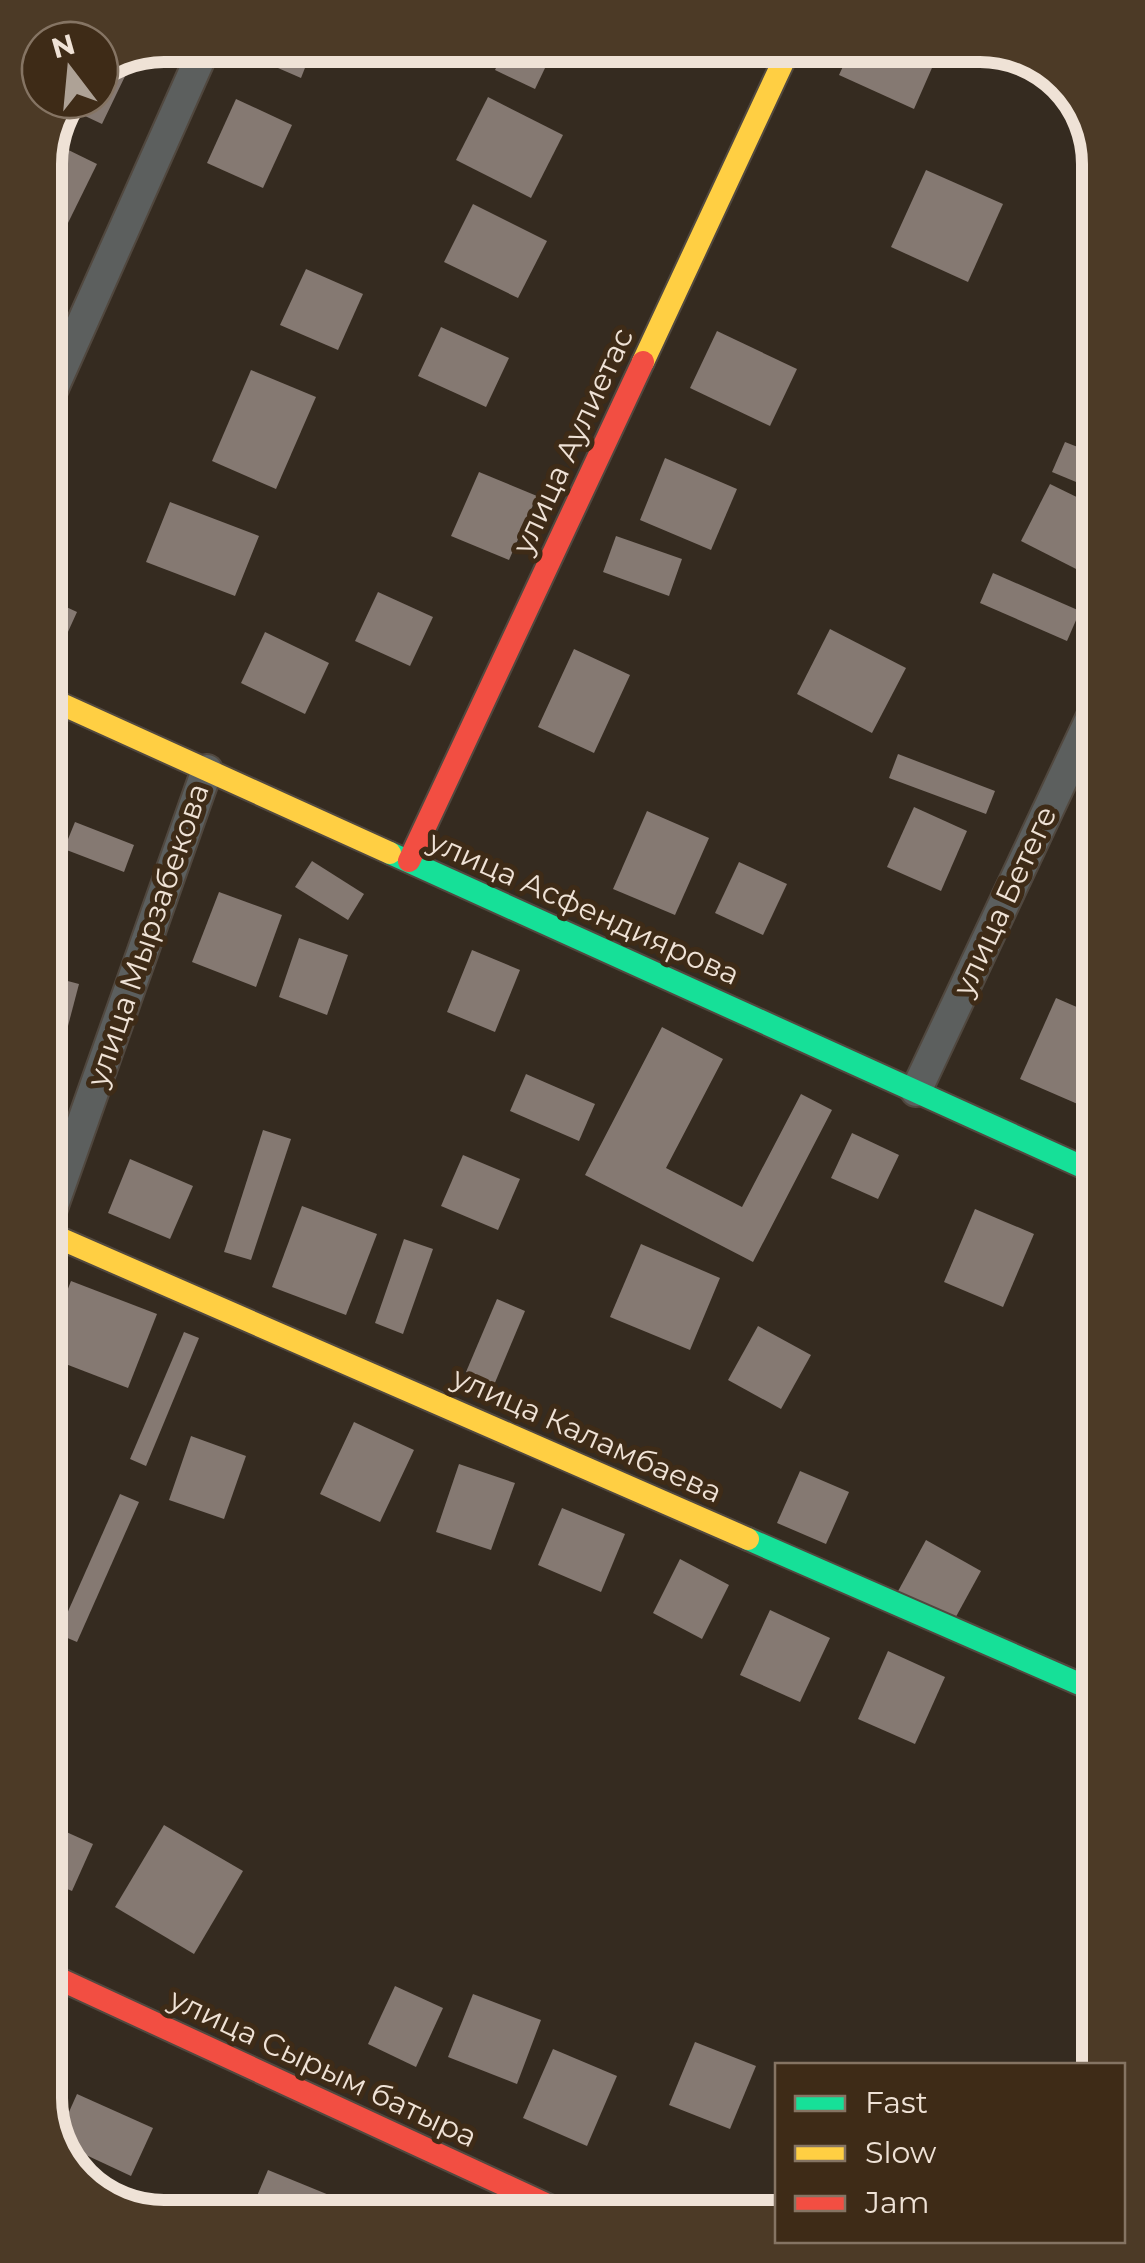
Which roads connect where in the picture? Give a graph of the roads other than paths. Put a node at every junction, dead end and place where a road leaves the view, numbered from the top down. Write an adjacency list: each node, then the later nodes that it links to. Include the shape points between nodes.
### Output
1 (198, 63): 3 (street)
2 (783, 63): 7 (street, улица Аулиетас)
3 (63, 366)
4 (63, 705): 6 (street, улица Асфендиярова)
5 (1082, 738): 8 (street, улица Бетеге)
6 (206, 770): 7 (street, улица Асфендиярова); 10 (street, улица Мырзабекова)
7 (409, 862): 8 (street, улица Асфендиярова)
8 (916, 1091): 9 (street, улица Асфендиярова)
9 (1082, 1167)
10 (63, 1177)
11 (63, 1240): 12 (street, улица Каламбаева)
12 (1082, 1685)
13 (63, 1981): 14 (street, улица Сырым батыра)
14 (537, 2200)

